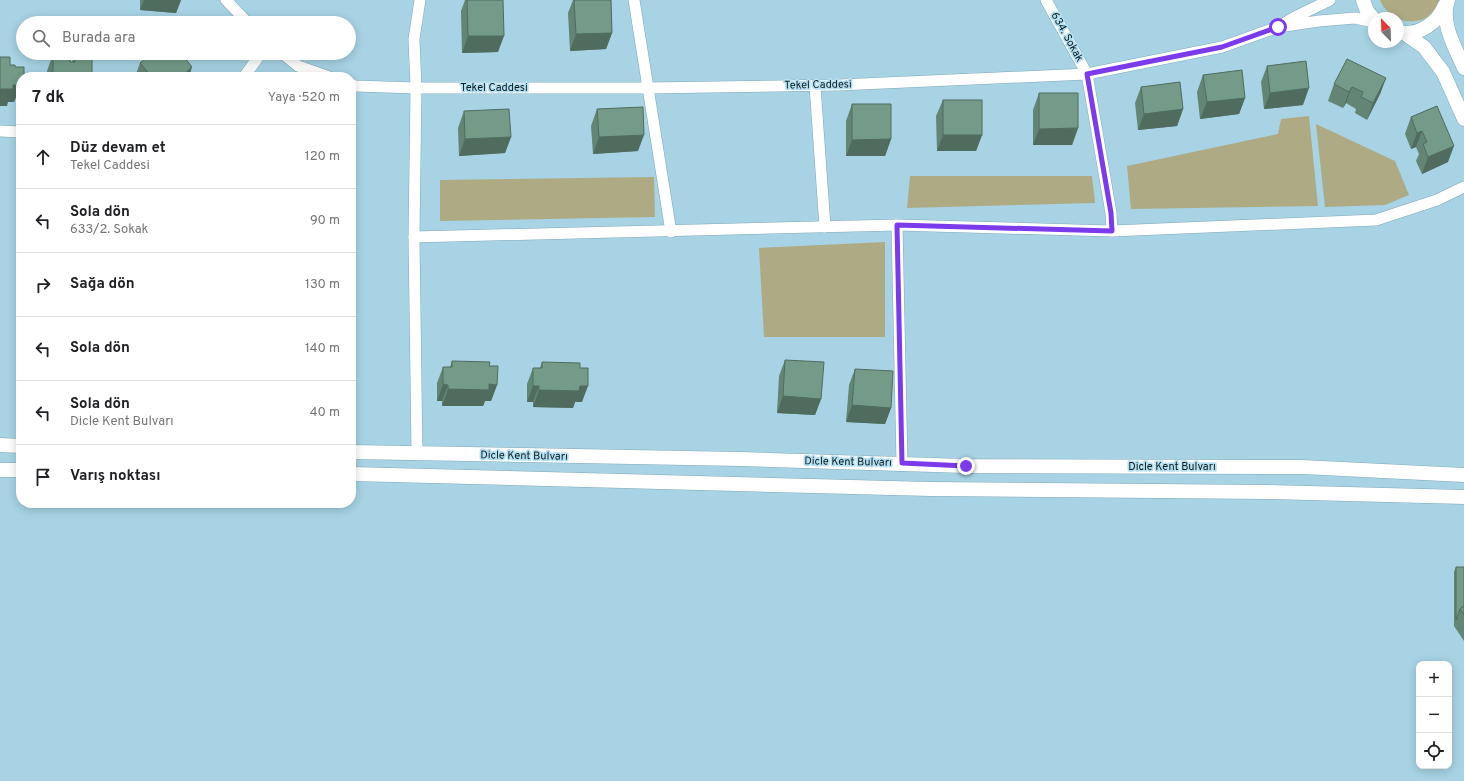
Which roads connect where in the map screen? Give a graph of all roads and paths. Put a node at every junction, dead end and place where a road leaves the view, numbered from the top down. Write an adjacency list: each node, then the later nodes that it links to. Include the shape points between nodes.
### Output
1 (226, 0): 9 (street)
2 (420, 0): 22 (street, via 414,39)
3 (634, 0): 23 (street)
4 (1046, 0): 19 (street, 634. Sokak)
5 (1330, 0): 11 (street)
6 (1363, 0): 8 (main road)
7 (1447, 0): 12 (main road, via 1442,13 1432,24 1419,31); 16 (main road, via 1446,23)
8 (1368, 12)
9 (241, 16)
10 (1368, 20): 11 (street, via 1355,18)
11 (1278, 27): 19 (street, Tekel Caddesi, via 1222,47)
12 (1404, 32)
13 (1404, 34): 24 (main road, via 1424,47 1443,72)
14 (256, 60): 17 (street)
15 (291, 60): 18 (street, via 298,66)
16 (1464, 68)
17 (248, 72)
18 (315, 72)
19 (1087, 74): 21 (street, Tekel Caddesi); 30 (street, 634. Sokak)
20 (356, 86): 22 (street, Tekel Caddesi)
21 (815, 86): 23 (street, Tekel Caddesi); 29 (street)
22 (416, 88): 23 (street, Tekel Caddesi); 32 (street)
23 (647, 88): 31 (street)
24 (1464, 119)
25 (0, 131): 26 (street)
26 (16, 132)
27 (1464, 187): 30 (street, via 1437,200 1376,220)
28 (897, 225): 29 (street); 30 (street); 37 (street)
29 (825, 227): 31 (street)
30 (1112, 231)
31 (671, 232): 32 (street)
32 (414, 237): 36 (street)
33 (0, 445): 34 (main road)
34 (16, 446)
35 (356, 452): 36 (main road, Dicle Kent Bulvarı)
36 (417, 454): 37 (main road, Dicle Kent Bulvarı)
37 (902, 463): 41 (main road, Dicle Kent Bulvarı, via 966,466 1302,467)
38 (0, 470): 39 (main road)
39 (16, 470)
40 (356, 474): 42 (main road, Dicle Kent Bulvarı, via 931,489 1267,492)
41 (1464, 475)
42 (1464, 497)

